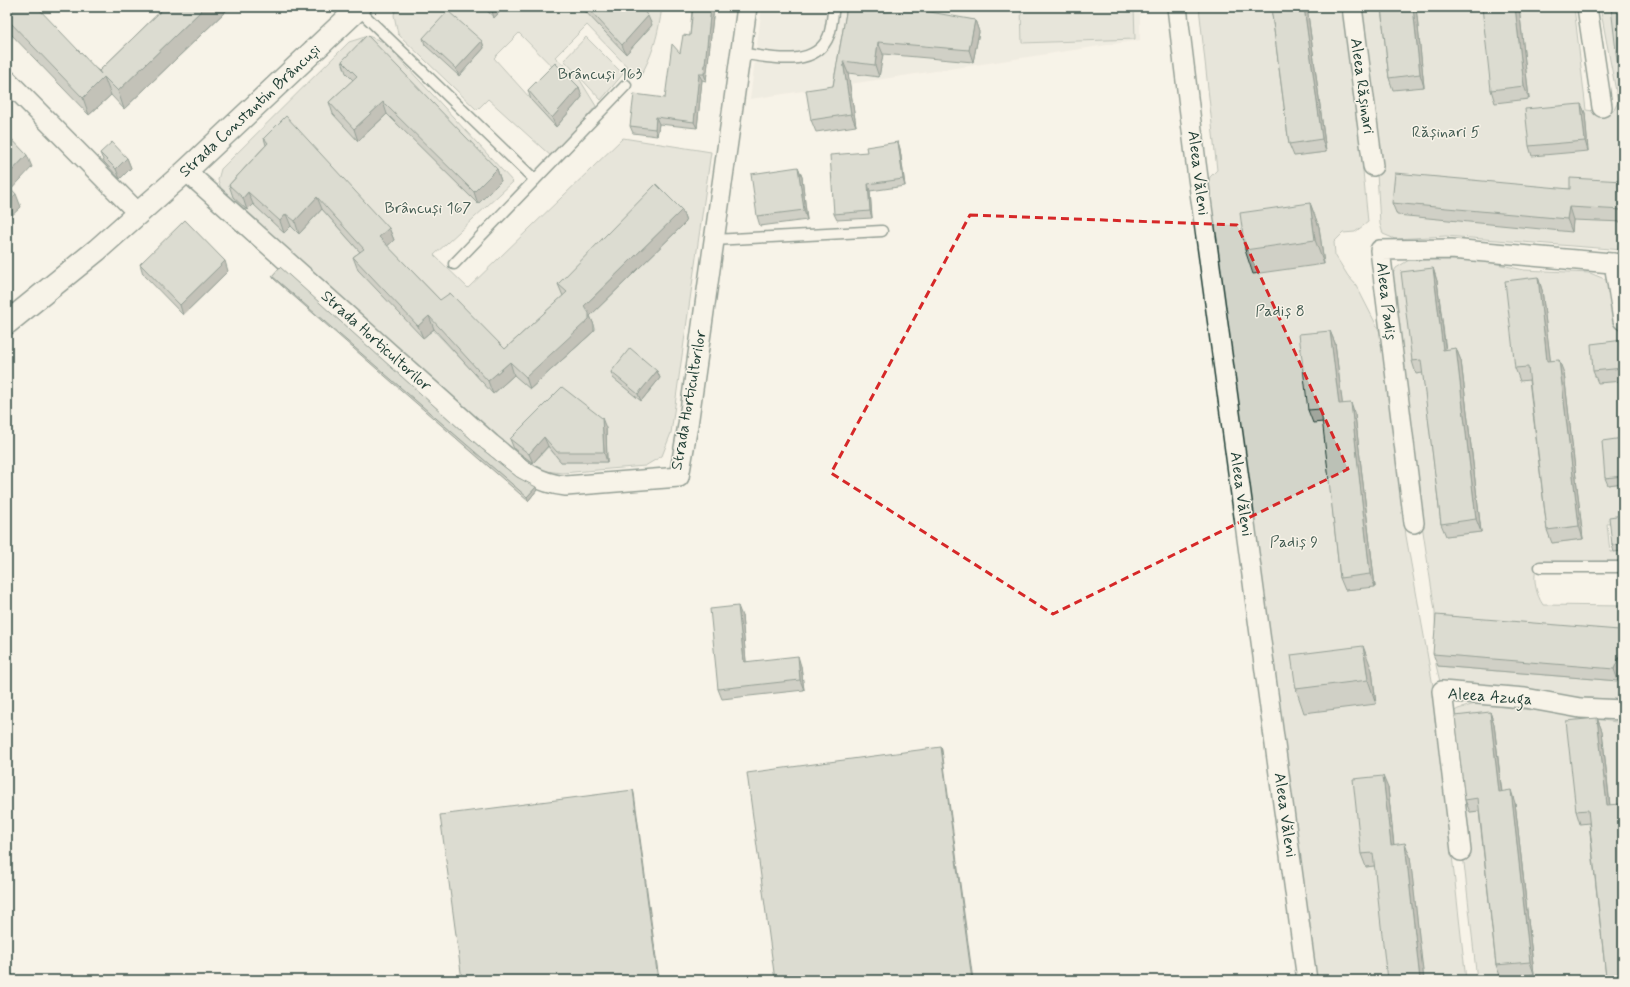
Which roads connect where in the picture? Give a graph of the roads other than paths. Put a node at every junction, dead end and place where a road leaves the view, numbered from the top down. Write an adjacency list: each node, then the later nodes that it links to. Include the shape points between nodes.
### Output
1 (747, 7): 7 (street, Strada Horticultorilor)
2 (834, 7): 7 (lane, via 829,35 821,48 809,55 784,59)
3 (1177, 7): 26 (street, Aleea Văleni)
4 (1352, 7): 11 (street, Aleea Rășinari)
5 (1587, 7): 10 (street)
6 (359, 8): 12 (main road, Strada Constantin Brâncuși); 13 (lane)
7 (740, 53): 16 (street, Strada Horticultorilor)
8 (7, 80): 14 (street)
9 (626, 85): 13 (lane)
10 (1602, 107)
11 (1373, 166)
12 (186, 171): 14 (main road, Strada Constantin Brâncuși); 16 (street, Strada Horticultorilor, via 491,444 535,478 555,485 679,477)
13 (535, 180): 18 (lane)
14 (139, 214): 20 (main road, Strada Constantin Brâncuși)
15 (882, 231): 16 (lane)
16 (714, 240)
17 (1618, 263): 19 (street); 21 (street, Aleea Padiș, via 1451,249 1380,250)
18 (454, 264)
19 (1623, 320)
20 (7, 323)
21 (1414, 523)
22 (1540, 567): 23 (lane)
23 (1623, 567)
24 (1623, 710): 25 (street, Aleea Azuga, via 1580,708 1525,698 1442,691)
25 (1461, 851)
26 (1307, 980)

